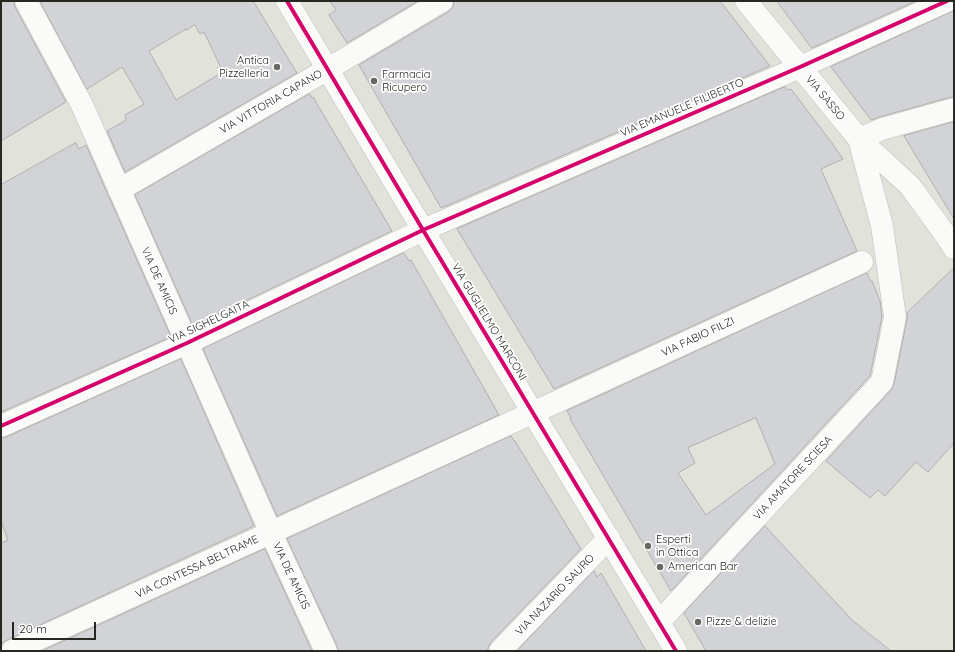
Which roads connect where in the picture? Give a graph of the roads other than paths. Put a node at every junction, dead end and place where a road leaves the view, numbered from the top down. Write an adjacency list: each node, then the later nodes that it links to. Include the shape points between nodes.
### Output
1 (26, 1): 10 (street, VIA DE AMICIS, via 82,105)
2 (287, 1): 7 (street, VIA GUGLIELMO MARCONI)
3 (442, 1): 7 (street, VIA VITTORIA CAPANO)
4 (746, 1): 6 (street, VIA SASSO)
5 (947, 1): 6 (street, VIA EMANUELE FILIBERTO)
6 (800, 67): 9 (street, VIA SASSO); 11 (street, VIA EMANUELE FILIBERTO)
7 (328, 69): 10 (street, VIA VITTORIA CAPANO); 11 (street, VIA GUGLIELMO MARCONI)
8 (954, 109): 9 (street, via 882,129)
9 (860, 139): 12 (street, VIA SASSO, via 910,186); 19 (street, VIA AMATORE SCIESA, via 882,226 895,317 882,382)
10 (119, 190): 14 (street, VIA DE AMICIS)
11 (423, 230): 14 (street, VIA SIGHELGAITA); 15 (street, VIA GUGLIELMO MARCONI)
12 (954, 248)
13 (862, 262): 15 (street, VIA FABIO FILZI)
14 (187, 343): 16 (street, VIA SIGHELGAITA); 17 (street, VIA DE AMICIS)
15 (534, 412): 17 (street, VIA CONTESSA BELTRAME); 18 (street, VIA GUGLIELMO MARCONI)
16 (1, 426)
17 (271, 533): 20 (street, VIA CONTESSA BELTRAME); 21 (street, VIA DE AMICIS)
18 (609, 538): 19 (street, VIA GUGLIELMO MARCONI); 22 (street, VIA NAZARIO SAURO)
19 (659, 622): 23 (street, VIA GUGLIELMO MARCONI)
20 (12, 651)
21 (326, 651)
22 (500, 651)
23 (676, 651)

